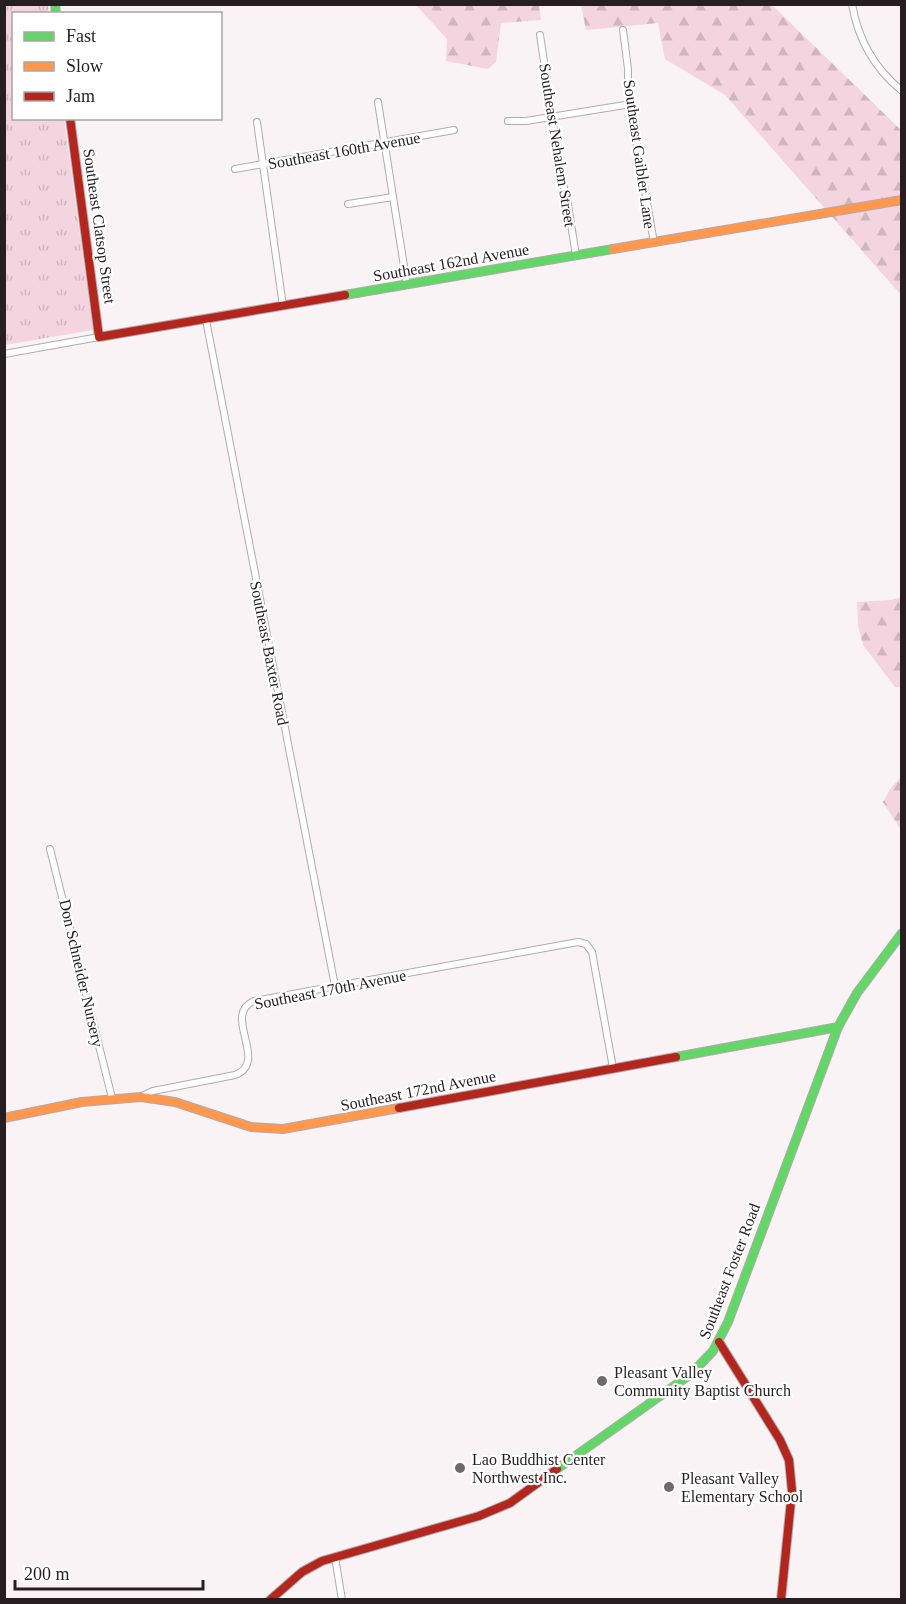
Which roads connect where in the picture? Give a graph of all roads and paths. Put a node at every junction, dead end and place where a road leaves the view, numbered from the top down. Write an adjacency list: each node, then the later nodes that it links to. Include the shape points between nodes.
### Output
1 (852, 4): 4 (street, via 868,53)
2 (623, 30): 6 (street, Southeast Gaibler Lane)
3 (540, 35): 7 (street, Southeast Nehalem Street)
4 (900, 88)
5 (378, 102): 12 (street)
6 (631, 104): 7 (street); 18 (street, Southeast Gaibler Lane)
7 (552, 117): 9 (street); 19 (street, Southeast Nehalem Street)
8 (70, 120): 23 (main road, Southeast Clatsop Street)
9 (508, 121)
10 (257, 122): 13 (street)
11 (454, 130): 12 (street, Southeast 160th Avenue)
12 (385, 144): 13 (street, Southeast 160th Avenue); 15 (street)
13 (263, 165): 14 (street, Southeast 160th Avenue); 21 (street)
14 (235, 169)
15 (393, 197): 17 (street); 20 (street)
16 (902, 200): 18 (main road, Southeast 162nd Avenue)
17 (348, 204)
18 (654, 243): 19 (main road, Southeast 162nd Avenue)
19 (576, 256): 20 (main road, Southeast 162nd Avenue)
20 (407, 285): 21 (main road, Southeast 162nd Avenue)
21 (283, 306): 22 (main road, Southeast 162nd Avenue)
22 (206, 320): 23 (main road, Southeast 162nd Avenue); 27 (street, Southeast Baxter Road)
23 (99, 337): 24 (street, Southeast 162nd Avenue)
24 (4, 354)
25 (50, 849): 31 (street, Don Schneider Nursery)
26 (902, 933): 28 (main road, Southeast Foster Road, via 857,993)
27 (335, 986): 29 (street, Southeast 170th Avenue, via 575,942 586,944 592,954); 30 (street, Southeast 170th Avenue, via 257,1000 246,1006 241,1017 248,1061 241,1073 153,1091)
28 (838, 1027): 29 (main road, Southeast 172nd Avenue); 33 (main road, Southeast Foster Road)
29 (613, 1068): 30 (main road, Southeast 172nd Avenue, via 277,1129 241,1124 172,1101)
30 (141, 1097): 31 (main road, Southeast 172nd Avenue)
31 (112, 1098): 32 (main road, Southeast 172nd Avenue)
32 (4, 1118)
33 (719, 1342): 34 (main road, Southeast Foster Road, via 691,1374 510,1503 479,1516); 37 (main road, via 789,1460 792,1491)
34 (335, 1557): 35 (main road, Southeast Foster Road, via 302,1572); 36 (street)
35 (270, 1599)
36 (342, 1599)
37 (781, 1599)

